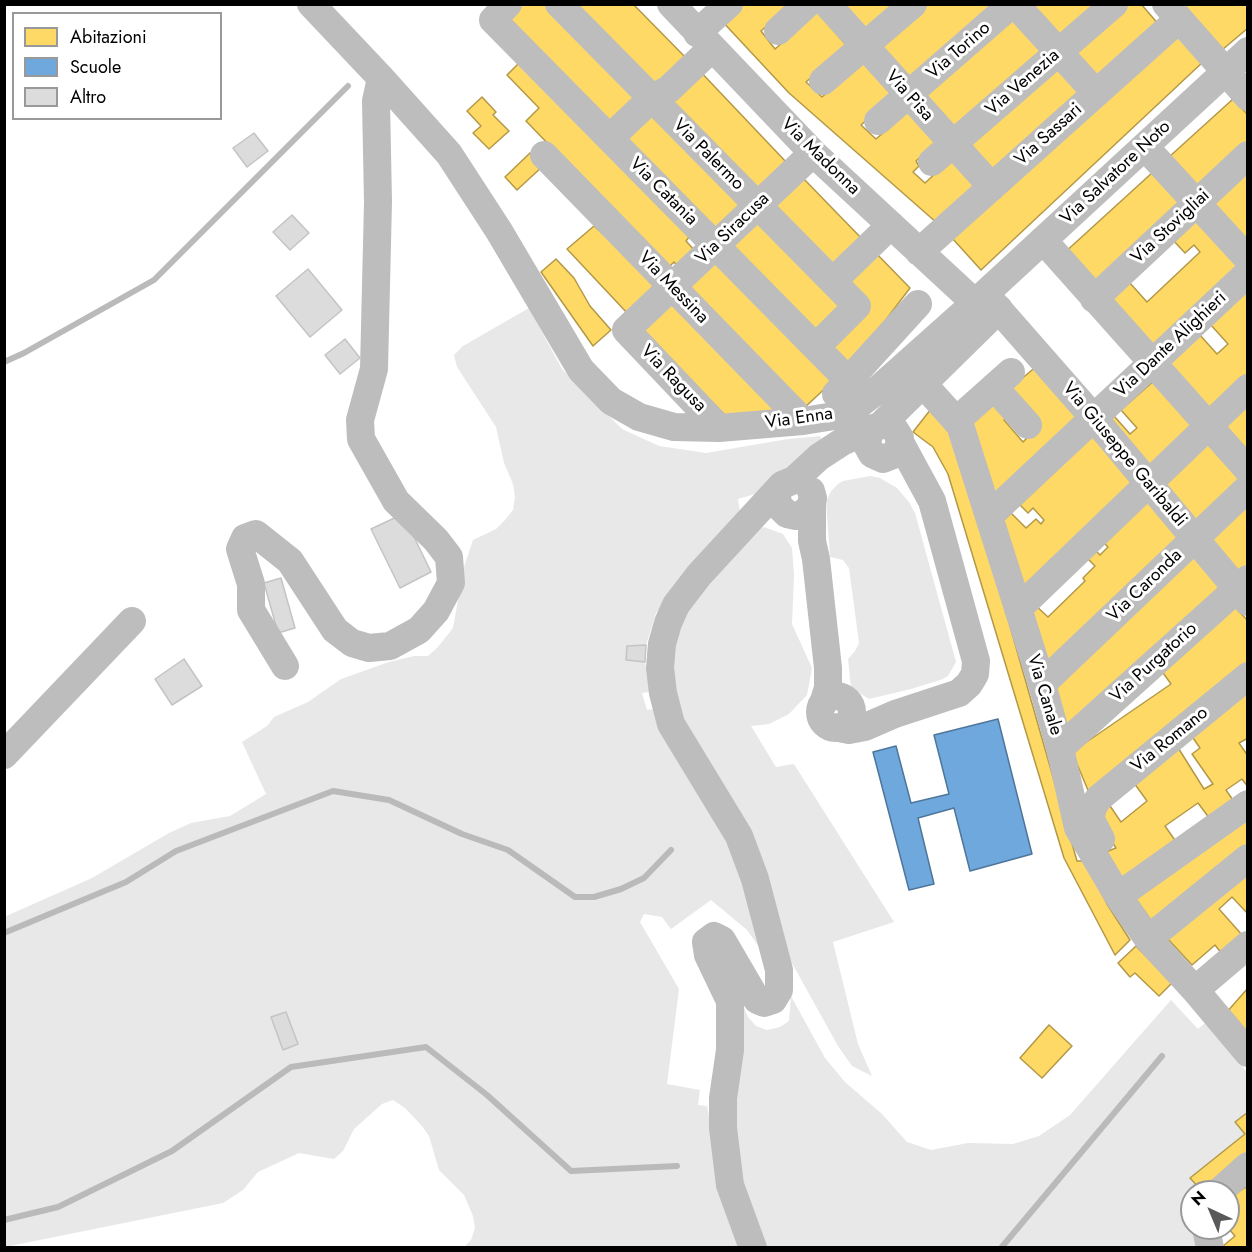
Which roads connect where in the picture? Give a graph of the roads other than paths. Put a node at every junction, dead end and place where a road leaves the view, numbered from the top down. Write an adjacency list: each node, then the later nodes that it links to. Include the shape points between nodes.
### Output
1 (311, 4): 18 (street, Via Enna)
2 (508, 4): 25 (street, Via Catania, via 493,20)
3 (559, 4): 23 (street, Via Palermo)
4 (670, 4): 13 (street, Via Madonna)
5 (729, 4): 13 (street)
6 (807, 4): 12 (street)
7 (827, 4): 14 (street, Via Pisa)
8 (913, 4): 14 (street)
9 (1014, 4): 16 (street); 21 (street, Via Torino)
10 (1114, 4): 16 (street, Via Venezia)
11 (1172, 12): 17 (street); 20 (street, Via Sassari)
12 (778, 31)
13 (704, 40): 23 (street, via 669,88); 28 (street, Via Madonna)
14 (865, 46): 19 (street); 21 (street, Via Pisa)
15 (1248, 51): 17 (street, Via Salvatore Noto)
16 (1059, 52): 20 (street); 26 (street, Via Venezia)
17 (1225, 71): 22 (street); 27 (street, Via Salvatore Noto)
18 (381, 78): 58 (street, Via Enna, via 448,154 499,231 581,370 611,401 639,417 674,427); 69 (street, via 376,101 374,369 360,420 361,439 396,501 449,557 451,583 436,611 419,630 390,646 369,648 352,643 335,630 290,561 256,534 245,538 240,549 251,584 251,610)
19 (823, 81)
20 (1096, 93): 32 (street, Via Sassari)
21 (909, 95): 24 (street, Via Torino); 26 (street, Via Pisa)
22 (1248, 97)
23 (652, 98): 25 (street); 34 (street, Via Palermo)
24 (878, 121)
25 (610, 138): 37 (street, Via Catania)
26 (953, 144): 31 (street, Via Venezia); 32 (street, Via Pisa)
27 (1145, 147): 33 (street); 36 (street, Via Salvatore Noto)
28 (813, 153): 34 (street, Via Siracusa); 35 (street, Via Madonna)
29 (544, 155): 42 (street, Via Messina)
30 (1248, 155): 33 (street, Via Stovigliai)
31 (932, 162)
32 (992, 187): 38 (street, Via Sassari)
33 (1197, 203): 39 (street); 43 (street, Via Stovigliai)
34 (758, 206): 37 (street, Via Siracusa); 41 (street, Via Palermo)
35 (891, 225): 38 (street, Via Madonna); 41 (street)
36 (1043, 240): 43 (street); 44 (street, Via Salvatore Noto)
37 (716, 245): 42 (street, Via Siracusa); 47 (street, Via Catania)
38 (919, 252): 44 (street, Via Madonna)
39 (1248, 259)
40 (1248, 273): 48 (street, Via Dante Alighieri)
41 (832, 281): 47 (street, Via Palermo, via 857,306)
42 (672, 287): 46 (street, Via Siracusa); 54 (street, Via Messina)
43 (1094, 299): 48 (street)
44 (986, 302): 50 (street); 52 (street, Via Enna, via 857,406); 53 (street, Via Giuseppe Garibaldi)
45 (918, 304): 49 (street)
46 (626, 330): 58 (street, Via Ragusa)
47 (816, 347): 49 (street, Via Catania)
48 (1151, 363): 53 (street, Via Dante Alighieri); 57 (street)
49 (848, 380): 52 (street, via 833,401)
50 (923, 384): 55 (street, Via Canale); 59 (street)
51 (1248, 388): 57 (street)
52 (834, 416): 54 (street, Via Enna)
53 (1093, 417): 61 (street, Via Giuseppe Garibaldi); 64 (street, Via Dante Alighieri)
54 (802, 421): 58 (street, Via Enna)
55 (956, 421): 56 (street, via 1002,379); 64 (street, Via Canale)
56 (1028, 425)
57 (1207, 426): 60 (street); 61 (street)
58 (719, 428)
59 (886, 441): 63 (street, via 842,442 819,457); 63 (street, via 932,501 976,661 975,674 958,693 849,730 838,709 828,668 816,559)
60 (1248, 470)
61 (1147, 483): 65 (street, Via Giuseppe Garibaldi); 67 (street)
62 (1248, 488): 65 (street, Via Caronda)
63 (796, 499): 84 (street, via 746,525 699,575 676,605 665,633 660,668 671,724 739,836 755,879 778,970 778,990 773,1000 764,1003 757,1000 722,940 714,936 706,942 730,1001 723,1128 730,1185)
64 (989, 516): 67 (street, Via Canale)
65 (1194, 538): 66 (street, Via Giuseppe Garibaldi); 71 (street, Via Caronda)
66 (1244, 590): 72 (street, Via Purgatorio)
67 (1018, 609): 71 (street, Via Canale)
68 (132, 621): 73 (street)
69 (285, 666)
70 (1248, 676): 75 (street, Via Romano, via 1099,798 1090,818 1102,841)
71 (1042, 684): 72 (street, Via Canale)
72 (1060, 748): 75 (street, Via Canale, via 1078,828)
73 (4, 755)
74 (1248, 804): 77 (street)
75 (1093, 855): 77 (street, Via Canale)
76 (1248, 858): 78 (street)
77 (1118, 896): 78 (street, Via Canale)
78 (1148, 939): 80 (street, Via Canale)
79 (1245, 953): 80 (street)
80 (1195, 990): 81 (street, Via Canale)
81 (1248, 1053)
82 (1247, 1169): 83 (street)
83 (1234, 1180)
84 (753, 1248)

